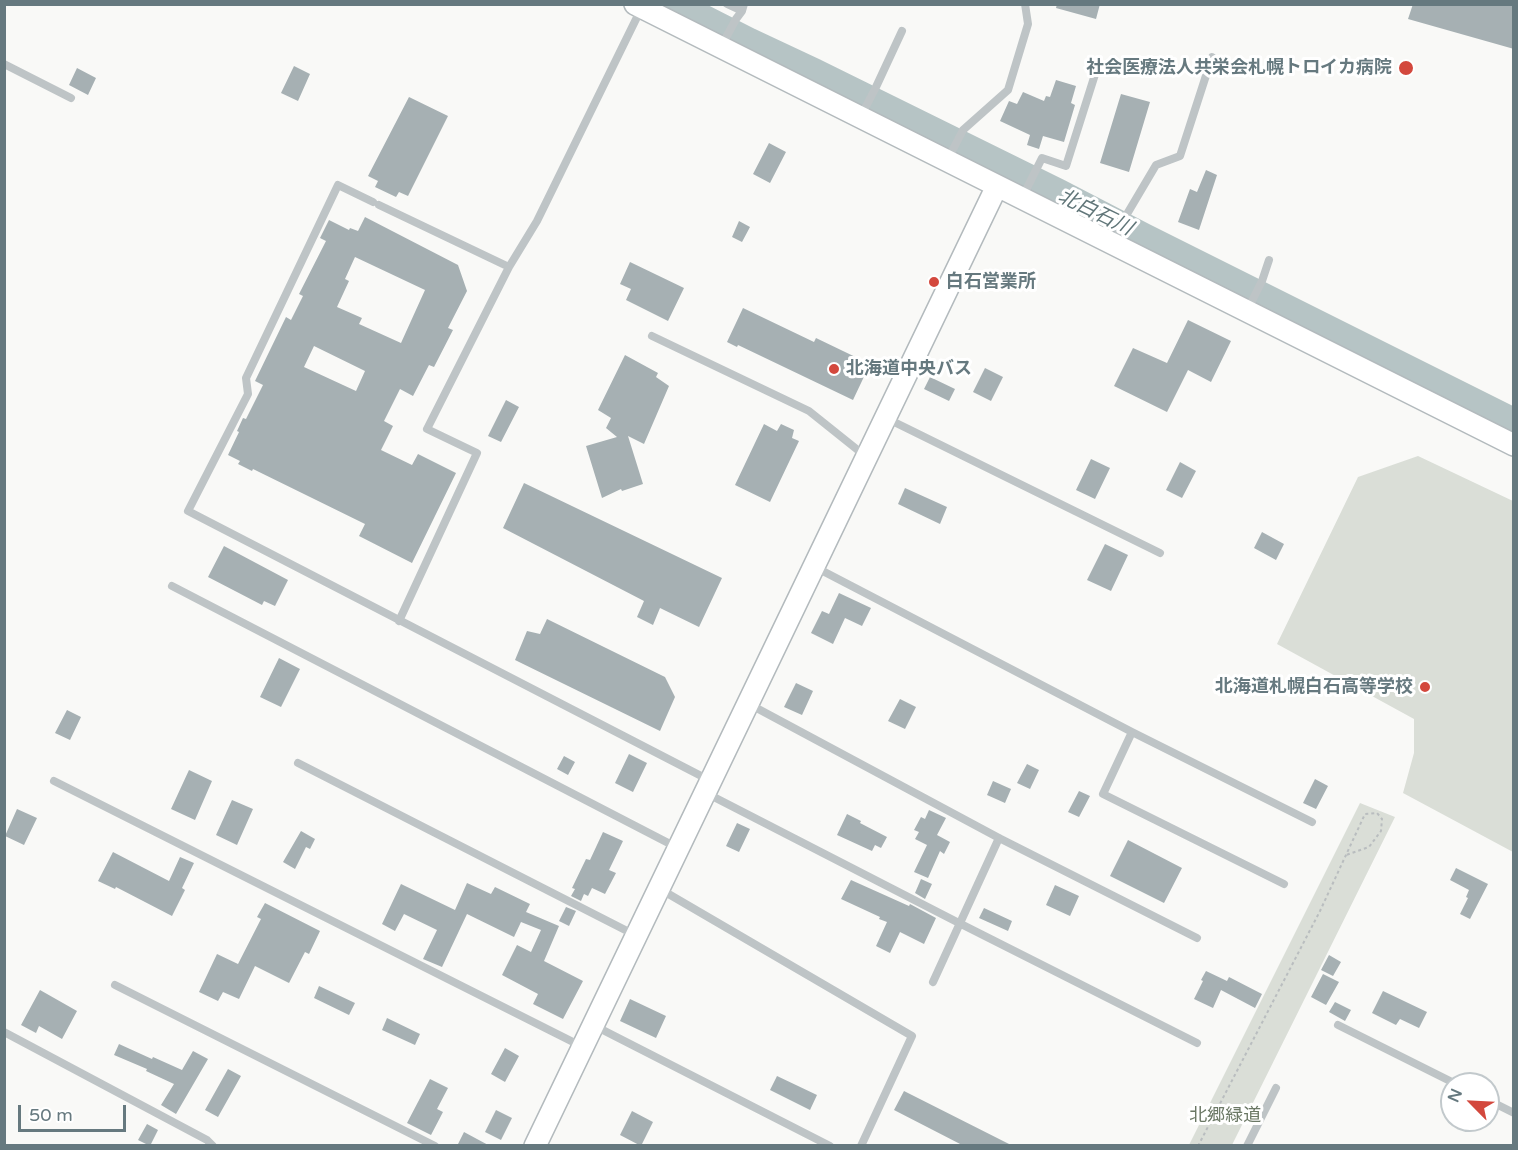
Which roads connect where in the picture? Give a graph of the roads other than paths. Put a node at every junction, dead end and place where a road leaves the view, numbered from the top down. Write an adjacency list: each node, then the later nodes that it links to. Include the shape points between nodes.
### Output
1 (727, 4): 4 (lane)
2 (1025, 4): 12 (lane, via 1028,24 1008,90 963,130)
3 (638, 6): 6 (street); 17 (lane, via 537,221)
4 (743, 8): 6 (lane)
5 (902, 31): 11 (lane)
6 (722, 44): 11 (street)
7 (1212, 57): 15 (lane, via 1180,156 1156,165)
8 (4, 64): 10 (lane)
9 (1098, 65): 14 (lane, via 1066,166 1042,158)
10 (71, 98)
11 (862, 113): 12 (street)
12 (950, 157): 13 (street)
13 (997, 186): 14 (street); 20 (street)
14 (1024, 194): 15 (street)
15 (1115, 241): 18 (street)
16 (1269, 260): 18 (lane)
17 (509, 267): 26 (lane, via 427,429 477,453); 26 (lane, via 338,185 246,378 248,394 188,511)
18 (1249, 307): 21 (street)
19 (652, 336): 22 (lane, via 809,411)
20 (885, 417): 22 (street); 23 (lane)
21 (1514, 445)
22 (866, 457): 24 (street)
23 (1160, 553)
24 (814, 566): 27 (street); 28 (lane)
25 (172, 586): 34 (lane)
26 (399, 621): 31 (lane)
27 (748, 704): 31 (street); 33 (lane)
28 (1132, 732): 32 (lane); 35 (lane, via 1103,794)
29 (298, 763): 38 (lane)
30 (54, 781): 46 (lane)
31 (708, 786): 34 (street); 37 (lane)
32 (1312, 822)
33 (999, 838): 37 (lane); 39 (lane)
34 (677, 848): 36 (street)
35 (1284, 884)
36 (658, 889): 38 (street); 55 (lane, via 912,1036)
37 (959, 923): 40 (lane); 45 (lane)
38 (636, 936): 42 (street)
39 (1197, 938)
40 (933, 982)
41 (115, 985): 52 (lane)
42 (593, 1025): 46 (street); 54 (lane)
43 (1338, 1025): 47 (lane)
44 (4, 1032): 51 (lane)
45 (1197, 1043)
46 (582, 1046): 53 (street)
47 (1440, 1076)
48 (1276, 1089): 56 (lane)
49 (1500, 1106): 50 (lane)
50 (1514, 1113)
51 (213, 1146)
52 (435, 1146)
53 (536, 1146)
54 (830, 1146)
55 (861, 1146)
56 (1247, 1146)

